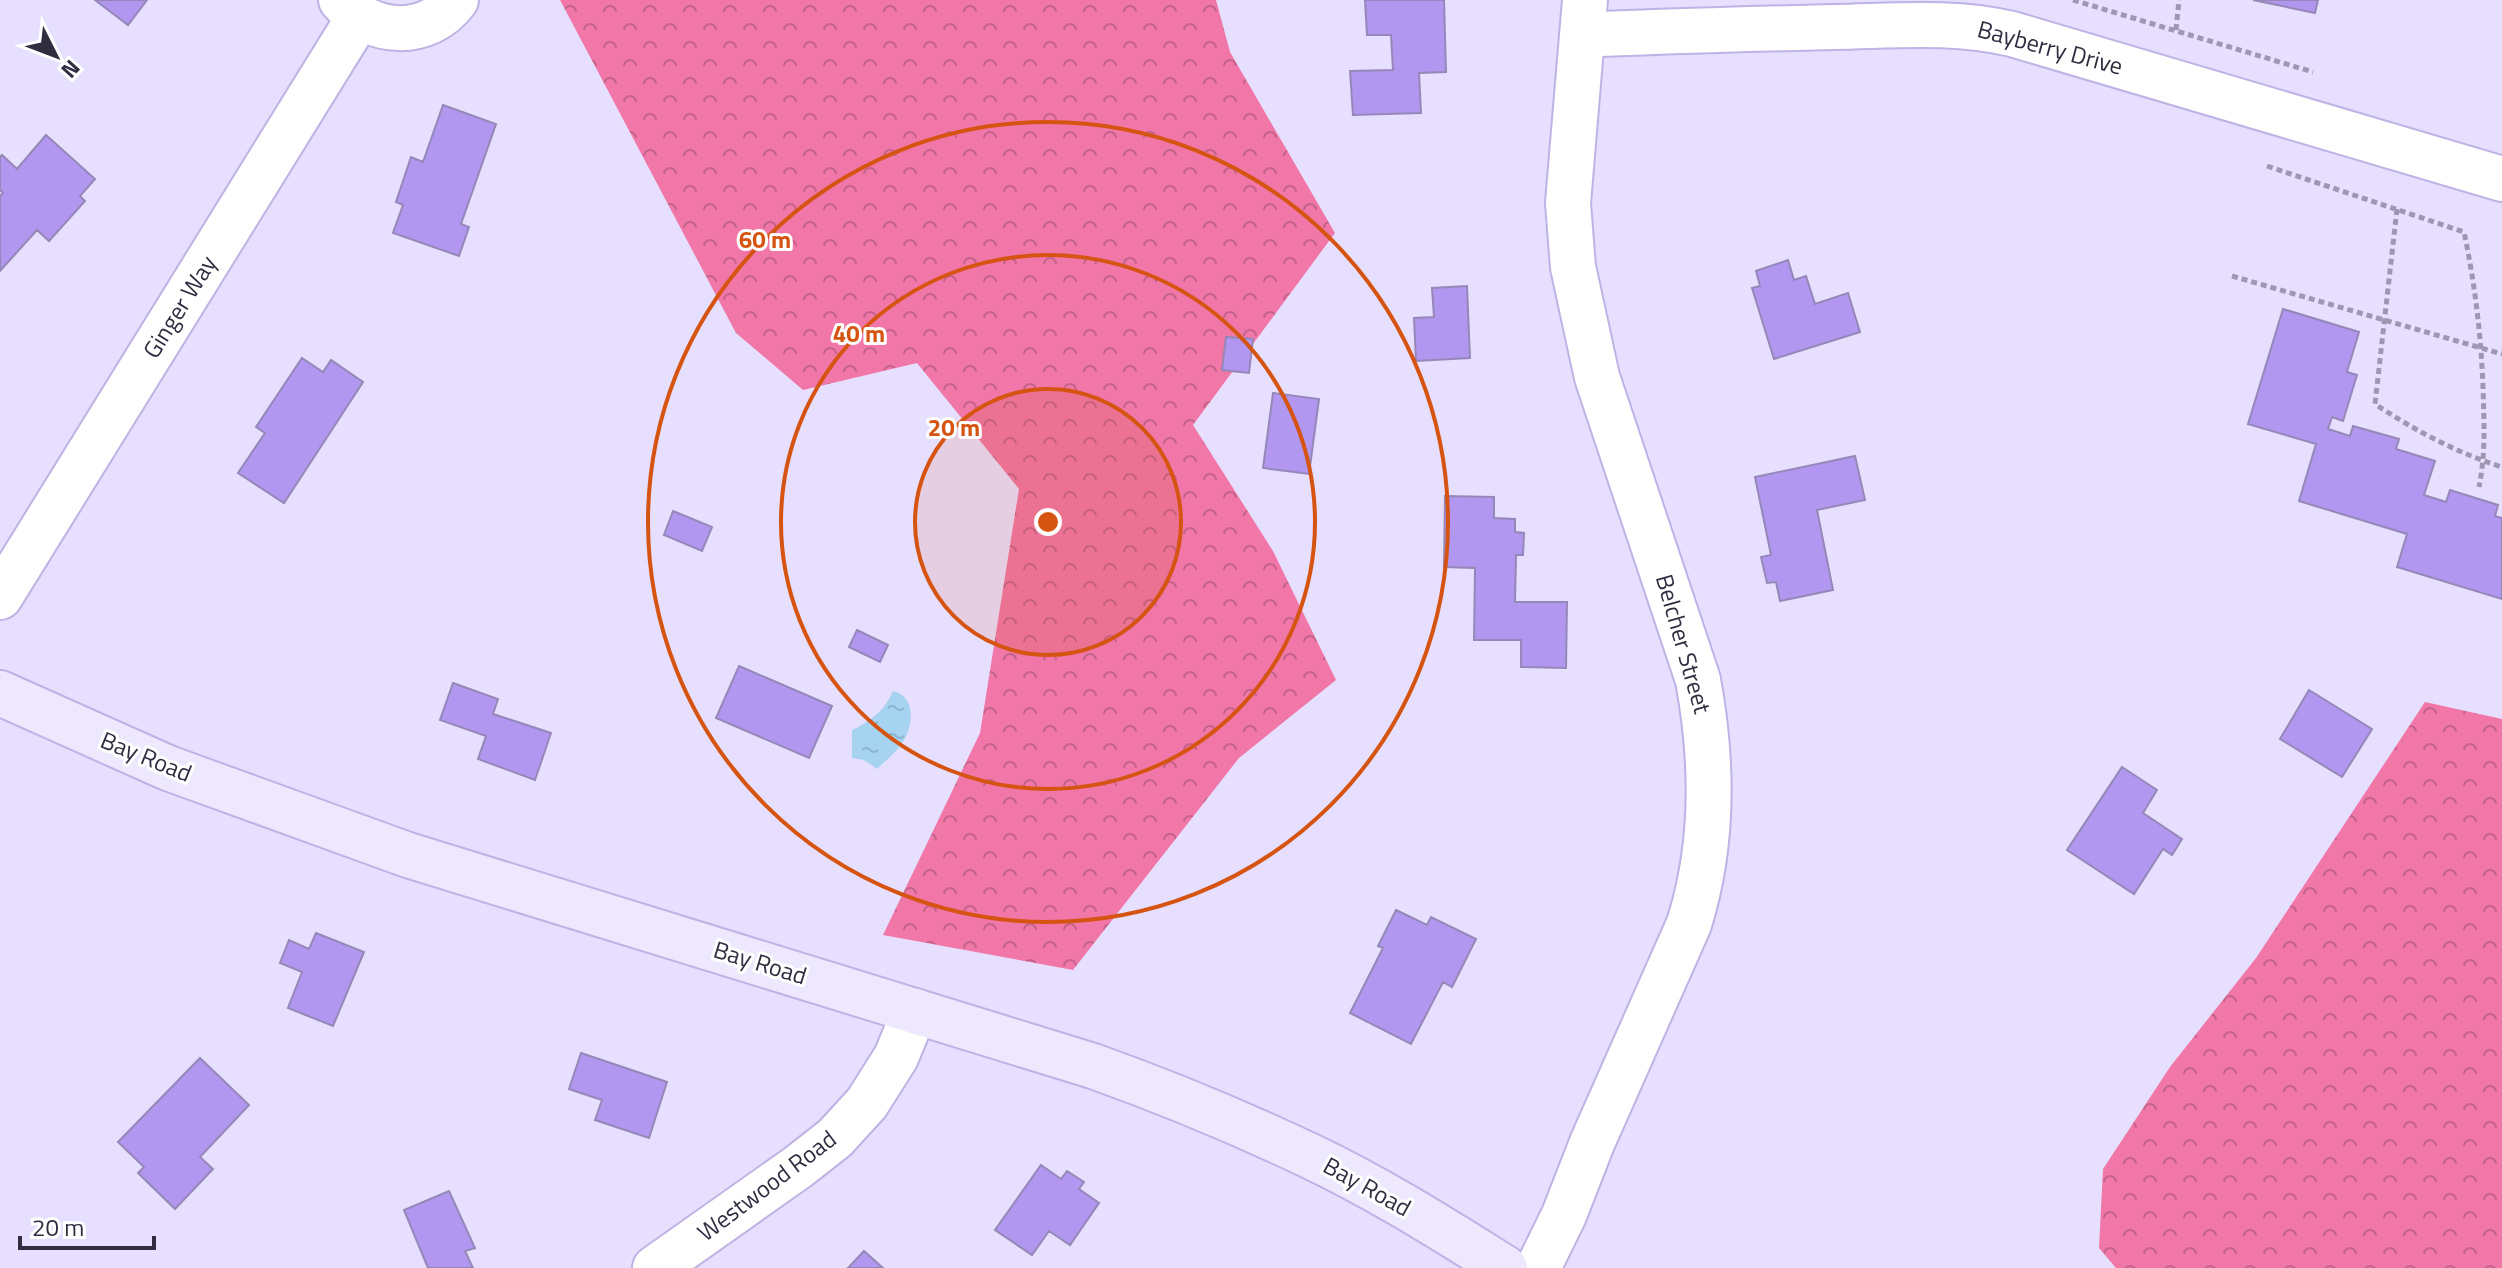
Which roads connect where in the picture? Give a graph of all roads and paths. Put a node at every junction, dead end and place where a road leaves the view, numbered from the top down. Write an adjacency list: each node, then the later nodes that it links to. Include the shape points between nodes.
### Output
1 (456, 0): 5 (street, Ginger Way, via 443,14 416,27 386,28)
2 (2073, 0): 6 (path)
3 (2107, 0): 6 (path)
4 (2179, 0): 8 (path)
5 (350, 9): 20 (street, Ginger Way)
6 (2106, 9): 8 (path)
7 (1583, 18): 11 (street, Bayberry Drive, via 1704,29 1975,27); 25 (street, Belcher Street, via 1568,203 1573,267 1597,377 1698,680 1706,727 1709,816 1699,892 1689,924)
8 (2176, 30): 9 (path)
9 (2323, 75)
10 (2267, 166): 12 (path)
11 (2502, 179)
12 (2397, 209): 14 (path); 15 (path, via 2464,232)
13 (2232, 276): 14 (path)
14 (2384, 320): 15 (path); 17 (path, via 2375,404)
15 (2481, 348): 16 (path); 17 (path)
16 (2502, 354)
17 (2484, 462): 18 (path); 19 (path)
18 (2502, 467)
19 (2479, 487)
20 (0, 597)
21 (0, 693): 22 (main road, Bay Road, via 168,768 408,855)
22 (915, 1011): 23 (street, Westwood Road, via 889,1069 835,1138); 24 (main road, Bay Road, via 1173,1095 1310,1156)
23 (655, 1268)
24 (1505, 1268)
25 (1538, 1268)

